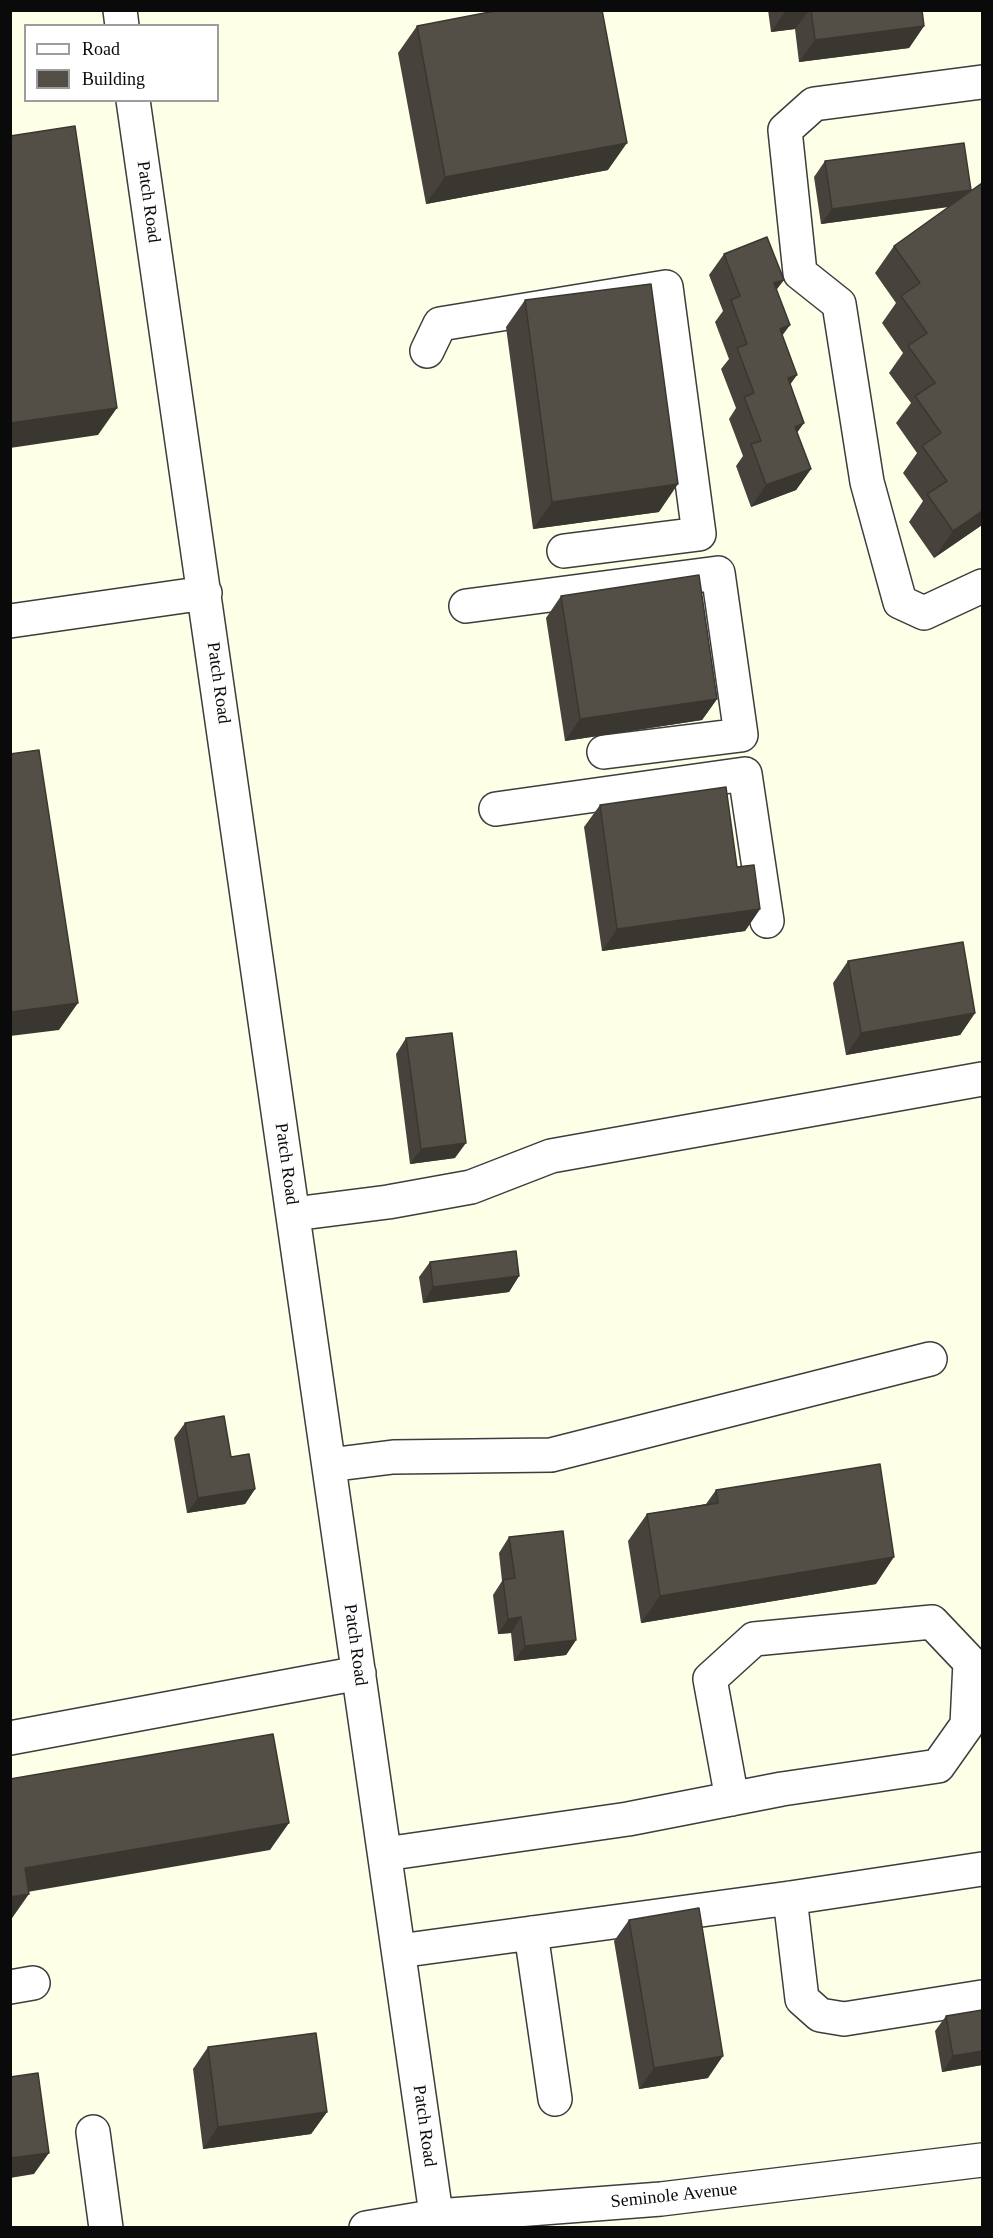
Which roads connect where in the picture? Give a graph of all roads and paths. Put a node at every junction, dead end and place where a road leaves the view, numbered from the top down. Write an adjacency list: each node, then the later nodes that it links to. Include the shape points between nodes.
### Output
1 (982, 82): 5 (street, via 814,104 785,130 800,273 839,304 867,482 900,602 924,613)
2 (133, 102): 6 (street, Patch Road)
3 (427, 351): 4 (street, via 440,324 666,287 699,534)
4 (564, 551)
5 (982, 586)
6 (205, 593): 8 (street); 13 (street, Patch Road)
7 (466, 606): 9 (street, via 718,573 741,735)
8 (10, 621)
9 (604, 753)
10 (496, 809): 11 (street, via 745,774)
11 (767, 921)
12 (982, 1079): 13 (street, via 551,1156 471,1187)
13 (294, 1214): 15 (street, Patch Road)
14 (930, 1359): 15 (street, via 551,1455 393,1457)
15 (329, 1465): 16 (street, Patch Road)
16 (359, 1673): 17 (street); 19 (street, Patch Road)
17 (10, 1738)
18 (732, 1799): 18 (street, via 938,1766 967,1725 970,1662 932,1622 754,1640 710,1679); 19 (street, via 628,1819)
19 (385, 1854): 23 (street, Patch Road)
20 (982, 1869): 21 (street)
21 (790, 1898): 22 (street); 24 (street, via 802,1999 820,2015 844,2019)
22 (531, 1933): 23 (street); 25 (street)
23 (399, 1951): 28 (street, Patch Road)
24 (982, 1997)
25 (555, 2099)
26 (93, 2132): 29 (street)
27 (982, 2160): 28 (street, Seminole Avenue)
28 (425, 2223): 30 (street, Seminole Avenue)
29 (106, 2228)
30 (366, 2228)

